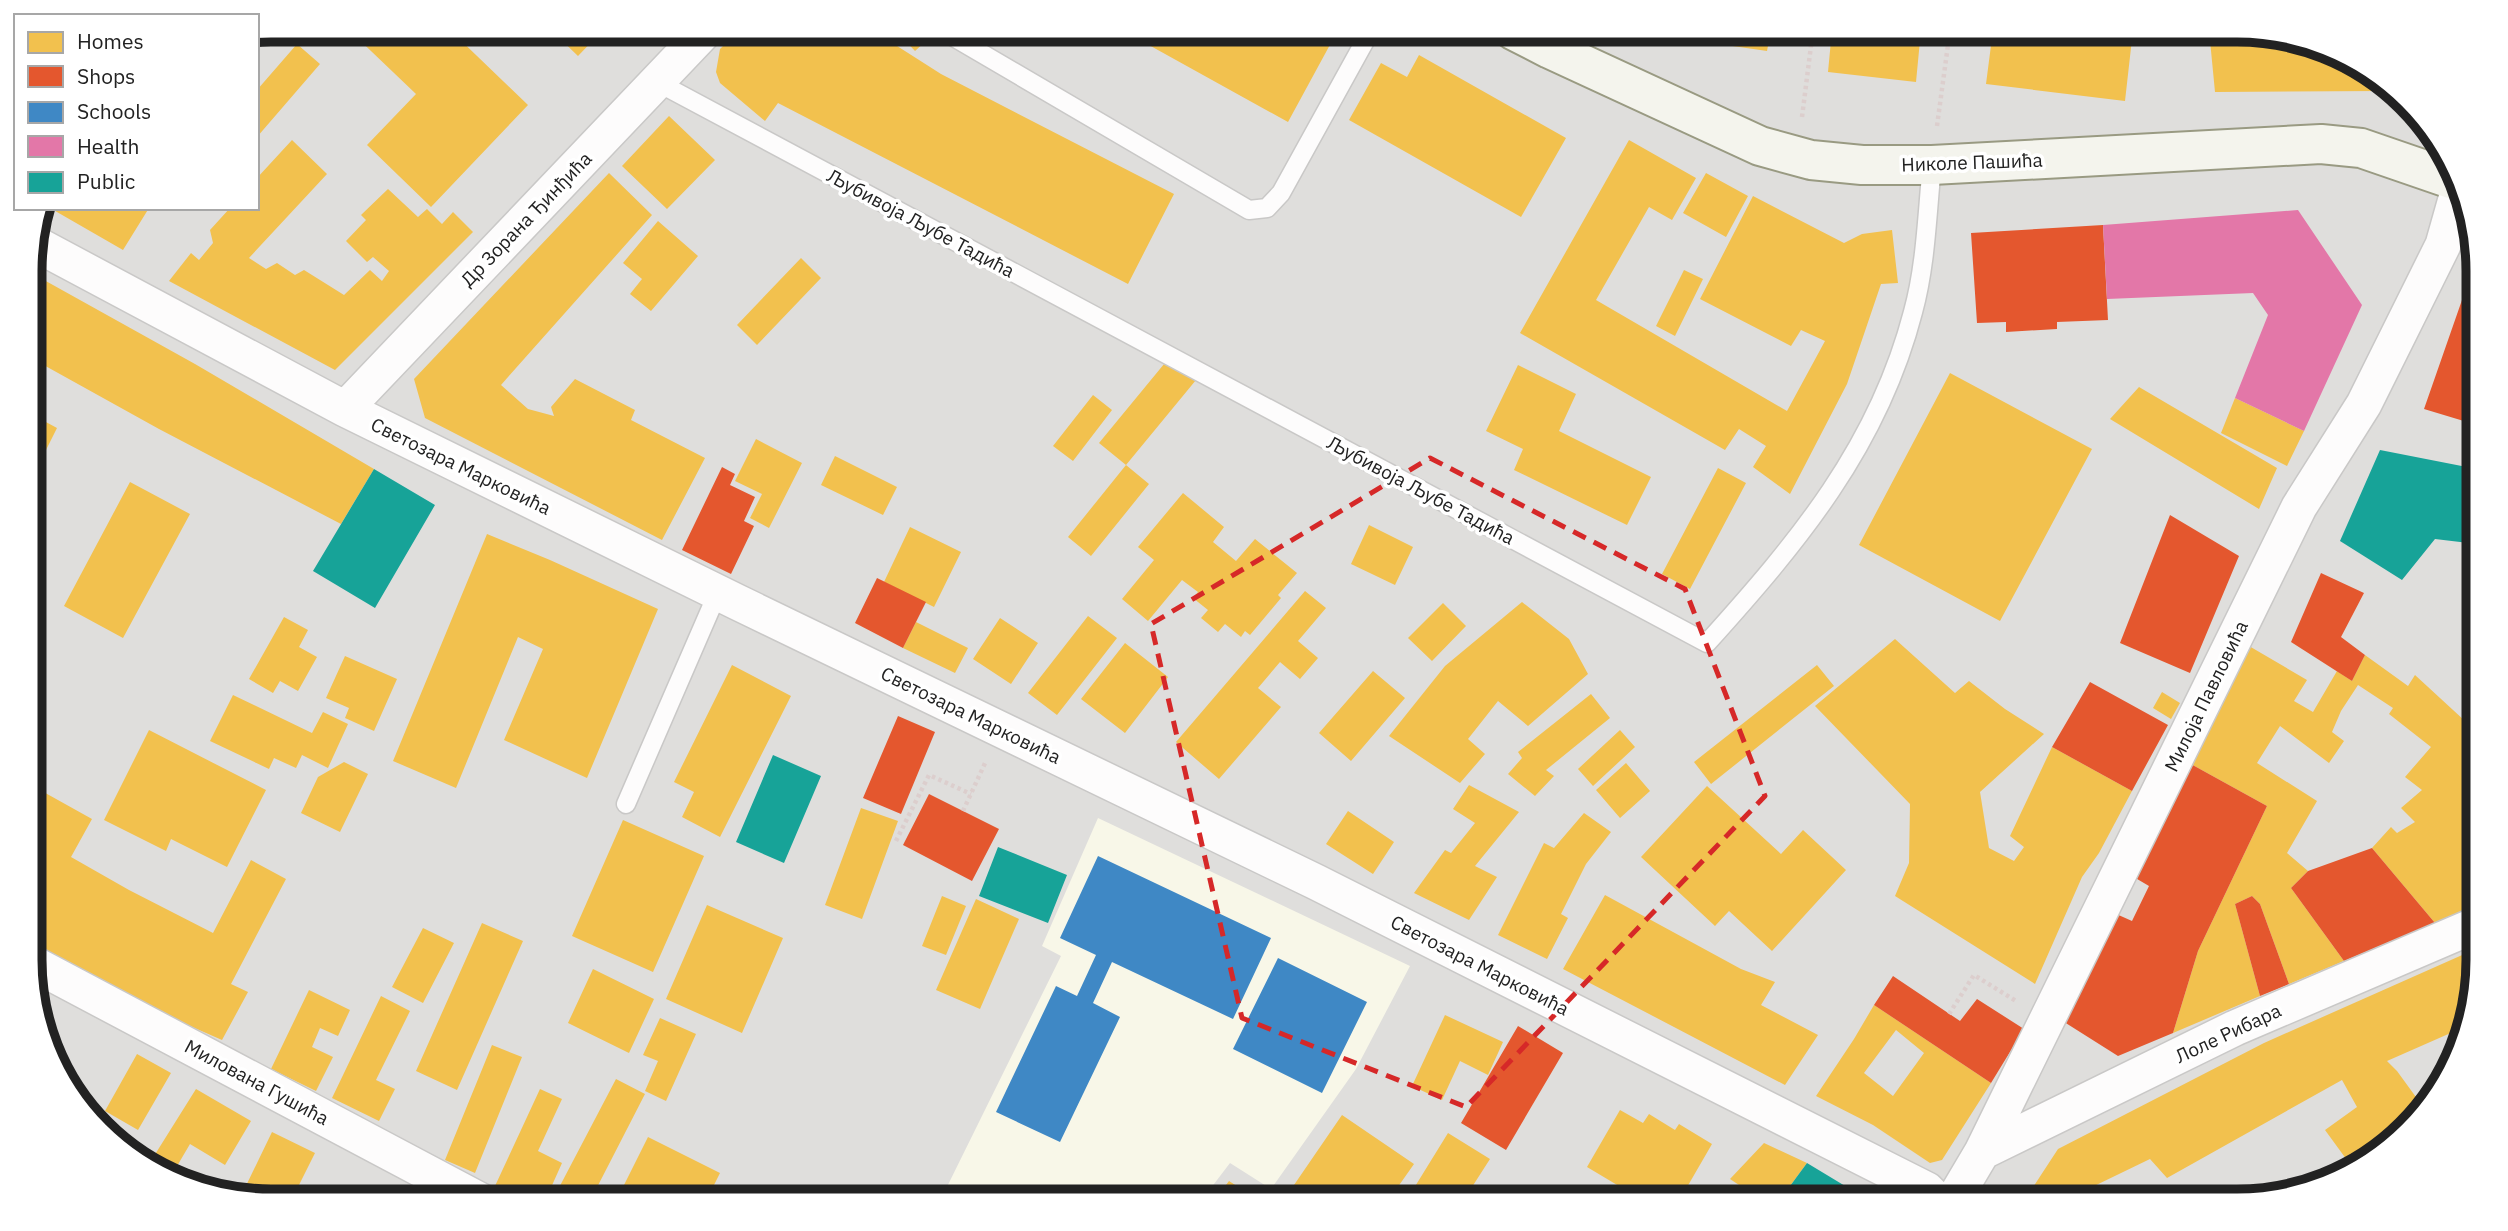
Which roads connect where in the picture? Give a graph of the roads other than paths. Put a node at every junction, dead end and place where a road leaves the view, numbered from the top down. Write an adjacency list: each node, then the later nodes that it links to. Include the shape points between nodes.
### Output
1 (695, 42): 5 (street, Др Зорана Ђинђића)
2 (962, 42): 3 (lane, via 1249,210 1267,208 1281,193)
3 (1364, 42)
4 (1535, 42): 6 (street, Николе Пашића, via 1760,146 1811,160)
5 (657, 82): 6 (lane, Љубивоја Љубе Тадића, via 1707,643 1808,525 1859,448 1881,403 1913,312); 10 (street, Др Зорана Ђинђића)
6 (1932, 165): 7 (street, Николе Пашића, via 2321,144 2361,148)
7 (2445, 177)
8 (2455, 202): 15 (street, Милоја Павловића, via 2443,245 2364,404 2299,507)
9 (43, 248): 10 (street, Светозара Марковића)
10 (345, 408): 11 (street, Светозара Марковића)
11 (718, 592): 12 (lane); 17 (street, Светозара Марковића, via 1316,882)
12 (626, 804)
13 (2466, 929): 15 (street, Лоле Рибара, via 2235,1028)
14 (43, 968): 16 (street, Милована Гушића)
15 (1982, 1152): 18 (street, Милоја Павловића)
16 (458, 1189)
17 (1920, 1189)
18 (1961, 1189)

